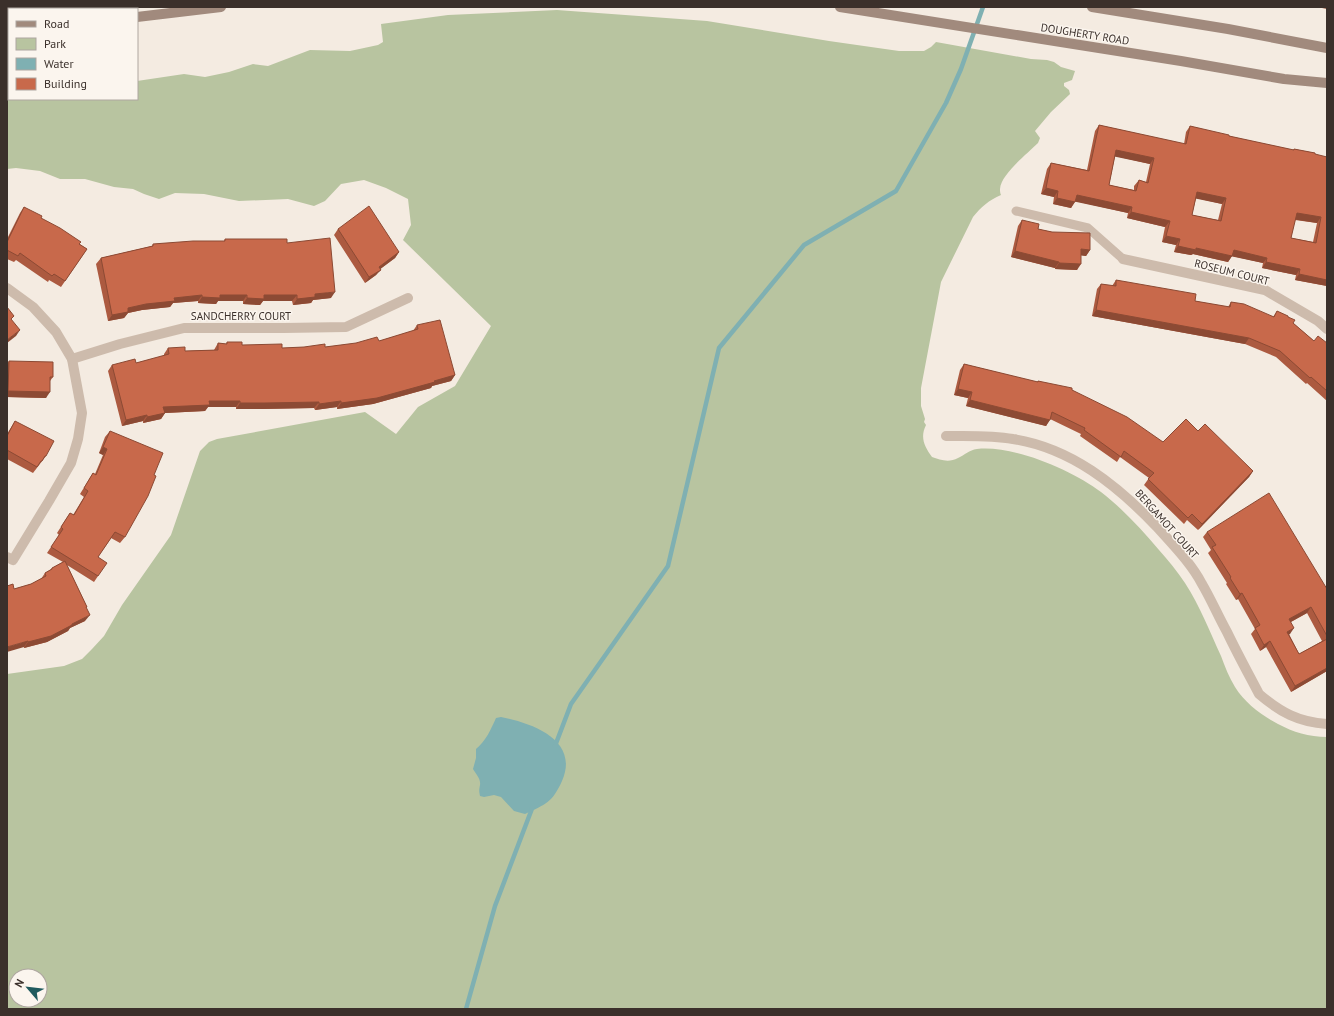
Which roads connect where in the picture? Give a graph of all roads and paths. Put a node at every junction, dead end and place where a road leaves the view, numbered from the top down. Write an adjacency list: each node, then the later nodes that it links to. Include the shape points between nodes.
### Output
1 (221, 7): 4 (main road)
2 (840, 7): 6 (main road, DOUGHERTY ROAD, via 1284,79)
3 (1092, 7): 5 (main road)
4 (138, 17)
5 (1327, 48)
6 (1327, 83)
7 (1016, 211): 8 (lane, via 1088,228)
8 (1123, 259): 11 (street, ROSEUM COURT, via 1265,290)
9 (7, 288): 12 (street, via 33,308 56,332)
10 (408, 298): 12 (street, SANDCHERRY COURT, via 346,327 184,328)
11 (1327, 329)
12 (72, 359): 14 (street, via 82,413 71,463 49,502)
13 (946, 436): 15 (street, BERGAMOT COURT, via 986,436 1035,444 1066,455 1102,477 1150,520 1178,550 1202,582 1259,694 1272,706 1290,716)
14 (10, 558)
15 (1327, 724)

